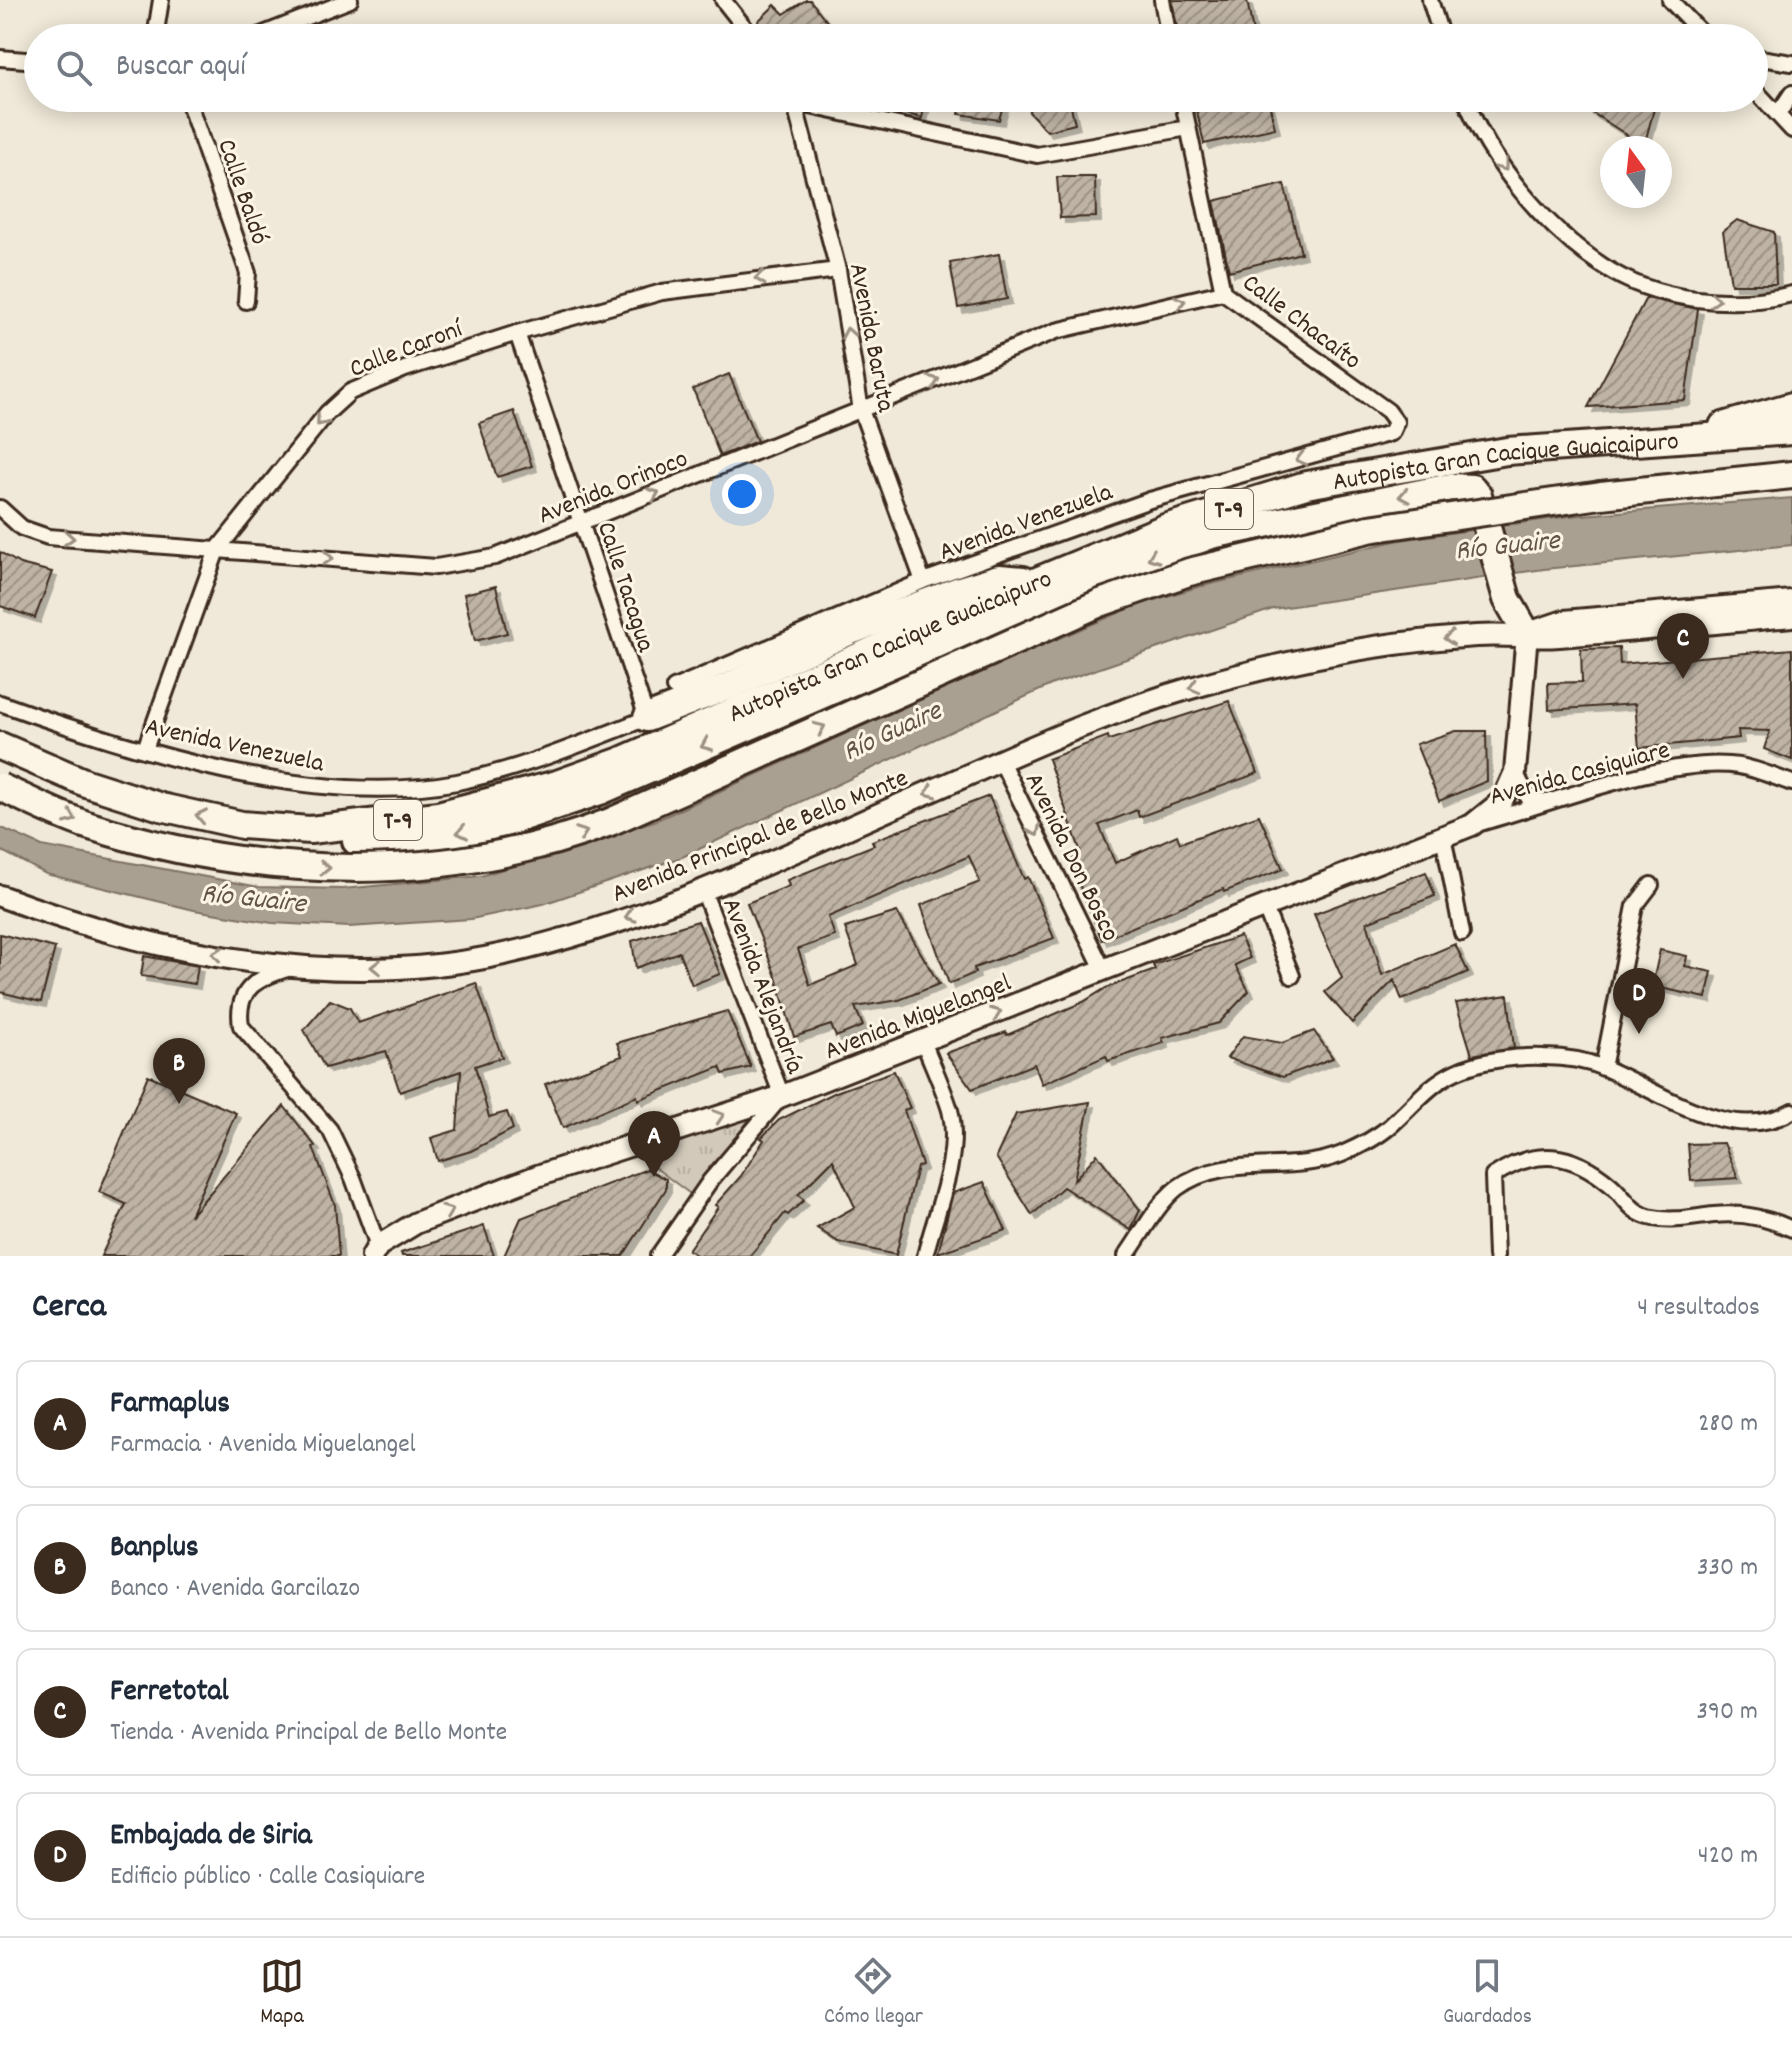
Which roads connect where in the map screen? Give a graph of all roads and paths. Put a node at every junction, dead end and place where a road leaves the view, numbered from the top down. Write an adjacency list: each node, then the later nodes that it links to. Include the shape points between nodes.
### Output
1 (161, 0): 7 (street)
2 (350, 0): 8 (street)
3 (723, 0): 9 (street)
4 (1162, 0): 10 (street)
5 (1430, 0): 11 (street)
6 (1670, 0): 12 (street)
7 (157, 24)
8 (289, 24)
9 (742, 24)
10 (1166, 24)
11 (1438, 24)
12 (1693, 24)
13 (0, 58): 15 (street)
14 (1768, 59): 16 (street)
15 (24, 60)
16 (1792, 63)
17 (1792, 93): 24 (street)
18 (1768, 104): 24 (street)
19 (192, 112): 30 (street, Calle Baldó, via 248,273)
20 (798, 112): 27 (street, Avenida Baruta)
21 (845, 112): 25 (street, via 1037,155)
22 (1185, 112): 25 (street, Calle Chacaíto)
23 (1473, 112): 29 (street, one-way to 29, via 1504,169 1546,216 1603,266 1666,292 1696,298 1754,300)
24 (1778, 114): 26 (street)
25 (1188, 128): 28 (street, Calle Chacaíto)
26 (1792, 130)
27 (838, 270): 31 (street, Calle Caroní, one-way to 31, via 662,292); 33 (street, Avenida Baruta, one-way to 27)
28 (1223, 292): 33 (street, Avenida Orinoco, one-way to 28, via 1056,331); 34 (street, Calle Chacaíto)
29 (1792, 294)
30 (246, 301)
31 (517, 333): 39 (street, Calle Tacagua); 40 (street, Calle Caroní, one-way to 40, via 350,392 327,413)
32 (1792, 406): 36 (highway)
33 (861, 410): 39 (street, Avenida Orinoco, one-way to 33); 41 (street, Avenida Baruta)
34 (1396, 422): 41 (street, Avenida Venezuela, one-way to 41, via 1381,438 1150,500)
35 (1792, 431): 36 (highway, Autopista Gran Cacique Guaicaipuro / T-9)
36 (1679, 440): 42 (highway, Autopista Gran Cacique Guaicaipuro / T-9, via 1507,451 1306,485 1165,528)
37 (1792, 475): 54 (highway, Autopista Gran Cacique Guaicaipuro / T-9, one-way to 37, bridge, via 87,825 229,859 310,869 500,855 610,822 1100,603 1189,572 1369,529 1601,495)
38 (0, 508): 40 (street, Avenida Orinoco, one-way to 40, via 22,528 48,537)
39 (582, 523): 40 (street, Avenida Orinoco, one-way to 39, via 436,567 495,557); 48 (street, Calle Tacagua)
40 (217, 550): 50 (street, Calle Caroní)
41 (923, 581): 46 (street, Avenida Venezuela)
42 (1035, 582): 48 (highway, via 999,578 957,591); 56 (highway, Autopista Gran Cacique Guaicaipuro / T-9, via 557,784 438,815 387,822 310,830)
43 (1792, 601): 45 (street, Avenida Principal de Bello Monte, via 1564,621)
44 (1792, 616): 45 (street, Avenida Principal de Bello Monte, via 1566,636)
45 (1527, 634): 51 (street, Avenida Principal de Bello Monte, one-way to 51, via 1378,646 1256,670 1117,713); 52 (street); 56 (highway, one-way to 56, via 1507,599 1482,506 1472,488 1451,487 1211,535 1043,599 600,791 508,822 451,835 324,842 287,841)
46 (674, 688)
47 (0, 703): 50 (street, Avenida Venezuela)
48 (647, 718): 50 (street, Avenida Venezuela, via 512,767 457,782 405,788 300,786)
49 (0, 746): 56 (highway, Autopista Gran Cacique Guaicaipuro / T-9, one-way to 49, via 86,783)
50 (145, 749)
51 (1001, 761): 60 (street, Avenida Principal de Bello Monte, one-way to 60); 65 (street, Avenida Don Bosco, one-way to 65)
52 (1515, 772): 55 (street, via 1529,799); 57 (street, Avenida Miguelangel, via 1502,801)
53 (1792, 783): 55 (street, Avenida Casiquiare, via 1741,766 1696,765)
54 (0, 787)
55 (1555, 802): 57 (street, Avenida Casiquiare)
56 (242, 825)
57 (1472, 825): 58 (street, Avenida Miguelangel)
58 (1443, 836): 62 (street, Avenida Miguelangel); 63 (street)
59 (1651, 885): 68 (street, via 1635,906)
60 (703, 890): 64 (street, Avenida Principal de Bello Monte, one-way to 64, via 503,954 431,965); 69 (street, Avenida Alejandría)
61 (0, 896): 64 (street, Avenida Principal de Bello Monte, one-way to 61, via 162,945 66,921)
62 (1264, 905): 65 (street, Avenida Miguelangel); 66 (street)
63 (1462, 933)
64 (294, 967): 72 (street, via 248,986 239,1013 241,1026 330,1130 353,1178)
65 (1104, 971): 67 (street, Avenida Miguelangel, one-way to 65)
66 (1292, 976)
67 (923, 1041): 69 (street, Avenida Miguelangel); 74 (street, via 950,1113 952,1136)
68 (1603, 1068): 70 (street, via 1666,1099 1730,1120 1771,1120); 75 (street, via 1525,1057 1455,1072 1387,1129 1340,1155 1308,1165 1228,1168 1178,1188)
69 (782, 1096): 72 (street, Avenida Miguelangel, one-way to 69, via 416,1223 537,1176); 73 (street, via 710,1181)
70 (1792, 1111)
71 (1792, 1229): 76 (street, via 1747,1216 1655,1219 1636,1213 1610,1184 1567,1160 1537,1155 1493,1176)
72 (375, 1251)
73 (658, 1256)
74 (925, 1256)
75 (1126, 1256)
76 (1496, 1256)

